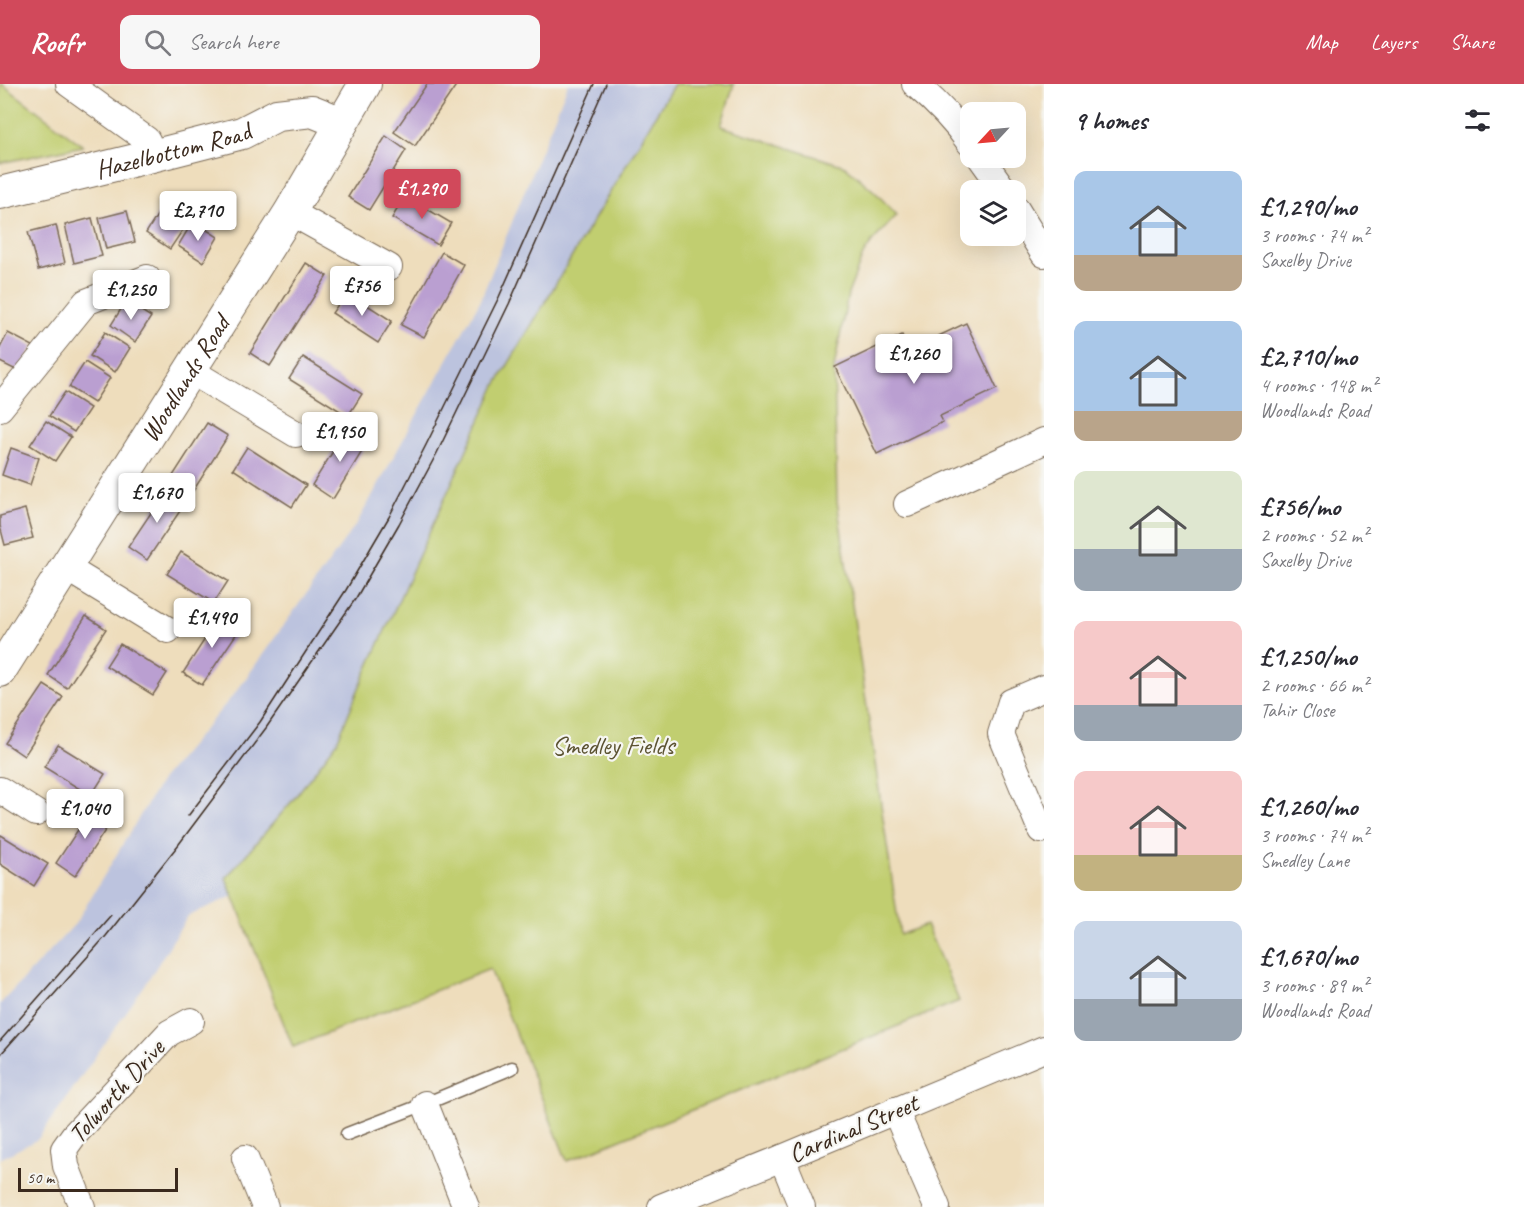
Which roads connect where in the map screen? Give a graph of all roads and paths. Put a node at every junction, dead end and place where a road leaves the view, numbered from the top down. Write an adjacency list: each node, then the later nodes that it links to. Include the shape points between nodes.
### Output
1 (69, 84): 6 (street, via 147,140)
2 (365, 84): 4 (street, Woodlands Road)
3 (915, 84): 5 (street)
4 (342, 123): 6 (street, Hazelbottom Road, via 312,111 277,115 242,133); 8 (street, Woodlands Road)
5 (960, 128)
6 (152, 156): 7 (street, Hazelbottom Road)
7 (0, 193)
8 (290, 212): 11 (street); 13 (street, Woodlands Road)
9 (1026, 225): 10 (street)
10 (1044, 254)
11 (389, 267)
12 (147, 278): 14 (street, via 86,302)
13 (189, 370): 15 (street); 18 (street, Woodlands Road)
14 (0, 408)
15 (296, 434)
16 (1044, 441): 17 (street)
17 (907, 504)
18 (65, 567): 19 (street); 20 (street, Woodlands Road)
19 (168, 630)
20 (0, 670)
21 (1044, 688): 24 (street, via 1011,702 1001,734 1041,830)
22 (0, 790): 23 (street)
23 (36, 813)
24 (1044, 829)
25 (191, 1022): 33 (street, Tolworth Drive, via 169,1033 64,1149 66,1166)
26 (1044, 1049): 29 (street, Cardinal Street)
27 (512, 1068): 28 (lane)
28 (425, 1104): 30 (lane); 35 (street)
29 (895, 1110): 32 (street, Cardinal Street); 38 (street)
30 (347, 1134)
31 (245, 1158): 34 (street)
32 (782, 1158): 36 (street, Cardinal Street); 37 (street)
33 (82, 1207)
34 (265, 1207)
35 (466, 1207)
36 (661, 1207)
37 (802, 1207)
38 (937, 1207)

